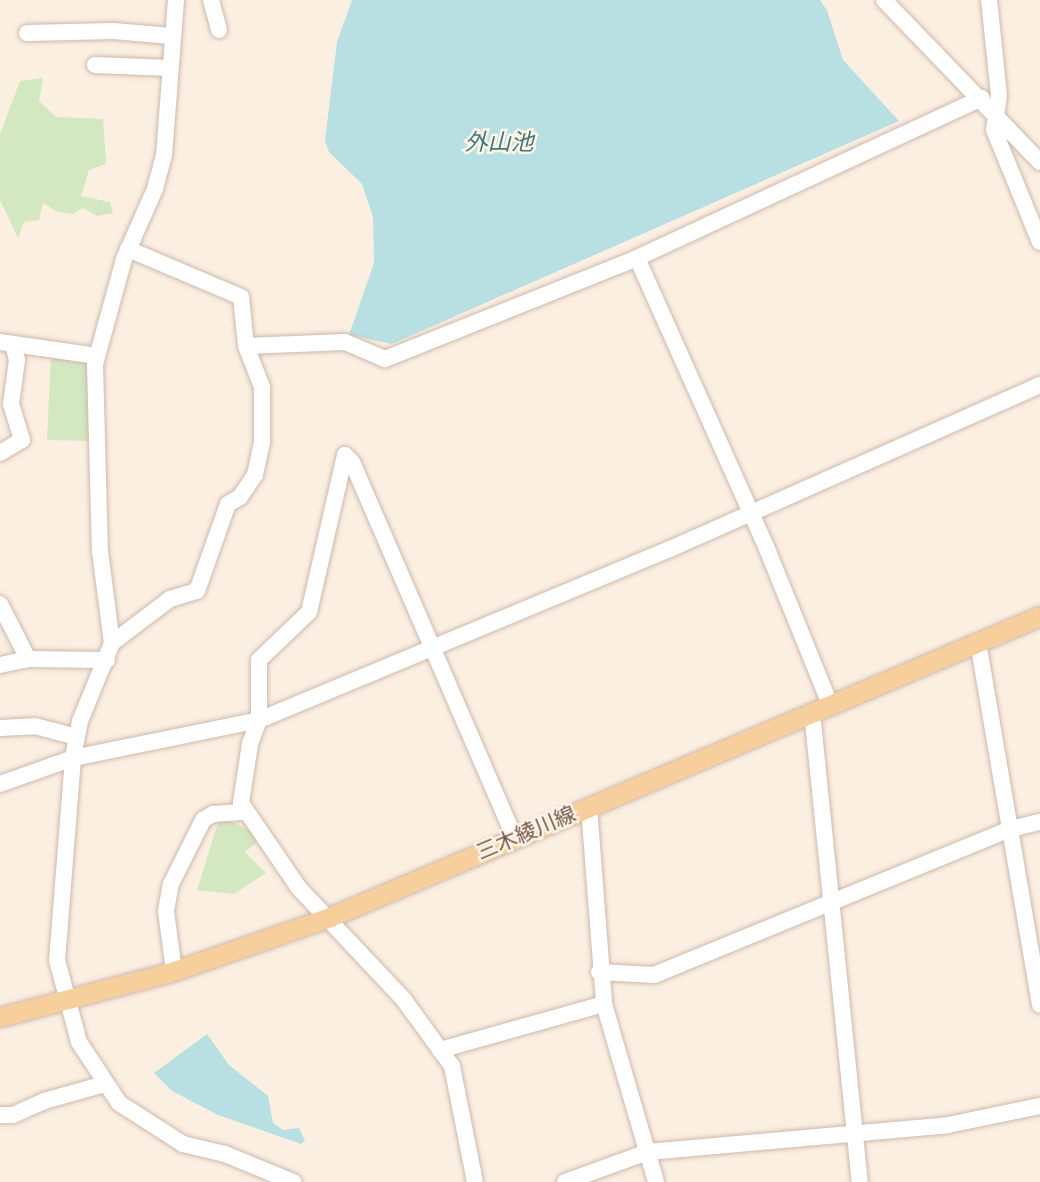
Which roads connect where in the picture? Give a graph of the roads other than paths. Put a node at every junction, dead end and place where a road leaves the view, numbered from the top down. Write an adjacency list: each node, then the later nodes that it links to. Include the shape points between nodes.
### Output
1 (176, 0): 7 (street)
2 (211, 0): 5 (street)
3 (884, 0): 10 (street)
4 (989, 0): 11 (street, via 999,95)
5 (219, 30)
6 (27, 33): 7 (street, via 114,31)
7 (171, 36): 9 (street)
8 (94, 65): 9 (street)
9 (170, 68): 14 (street, via 164,155)
10 (982, 98): 11 (street); 15 (street)
11 (993, 113): 12 (street); 13 (street, via 994,130)
12 (1040, 162)
13 (1040, 242)
14 (128, 249): 17 (street, via 241,297); 18 (street)
15 (637, 258): 17 (street, via 385,359 345,342); 21 (street)
16 (6, 343): 18 (street); 20 (street, via 17,360 11,404 22,440)
17 (246, 346): 26 (street, via 262,387 262,443 256,475 240,497 228,504 197,592 170,599)
18 (97, 356): 26 (street, via 93,388 100,551)
19 (1040, 385): 21 (street)
20 (0, 453)
21 (751, 513): 27 (street); 31 (street)
22 (0, 604): 24 (street)
23 (1040, 616): 25 (main road, 三木綾川線)
24 (8, 634): 28 (street)
25 (978, 642): 31 (main road, 三木綾川線); 40 (street)
26 (112, 643): 29 (street)
27 (432, 645): 32 (street); 32 (street, via 345,455 309,612 259,660); 41 (street)
28 (28, 659): 29 (street); 30 (street)
29 (107, 660): 34 (street)
30 (0, 665)
31 (821, 708): 37 (main road, 三木綾川線); 42 (street)
32 (259, 720): 35 (street); 38 (street, via 241,788)
33 (0, 729): 34 (street, via 35,726)
34 (77, 737): 35 (street)
35 (73, 758): 36 (street); 46 (street, via 58,917 57,960)
36 (0, 784)
37 (589, 807): 41 (main road, 三木綾川線); 45 (street)
38 (245, 811): 43 (street, via 270,839 298,887); 44 (street, via 213,814 203,820 176,874 166,911)
39 (1040, 822): 40 (street)
40 (1007, 830): 42 (street); 48 (street)
41 (514, 837): 43 (main road, 三木綾川線)
42 (834, 900): 45 (street, via 654,975); 54 (street)
43 (330, 917): 44 (main road, 三木綾川線); 50 (street, via 404,1000)
44 (174, 971): 46 (main road, 三木綾川線)
45 (599, 972): 47 (street)
46 (66, 1001): 49 (main road, 三木綾川線); 51 (street, via 79,1042)
47 (604, 1004): 50 (street); 55 (street)
48 (1040, 1005)
49 (0, 1017)
50 (439, 1051): 57 (street, via 457,1075)
51 (105, 1084): 53 (street); 56 (street, via 119,1103 183,1144 225,1154)
52 (1040, 1106): 54 (street, via 948,1125)
53 (0, 1115)
54 (855, 1133): 55 (street); 60 (street)
55 (648, 1152): 58 (street); 59 (street)
56 (293, 1182)
57 (475, 1182)
58 (565, 1182)
59 (656, 1182)
60 (859, 1182)

